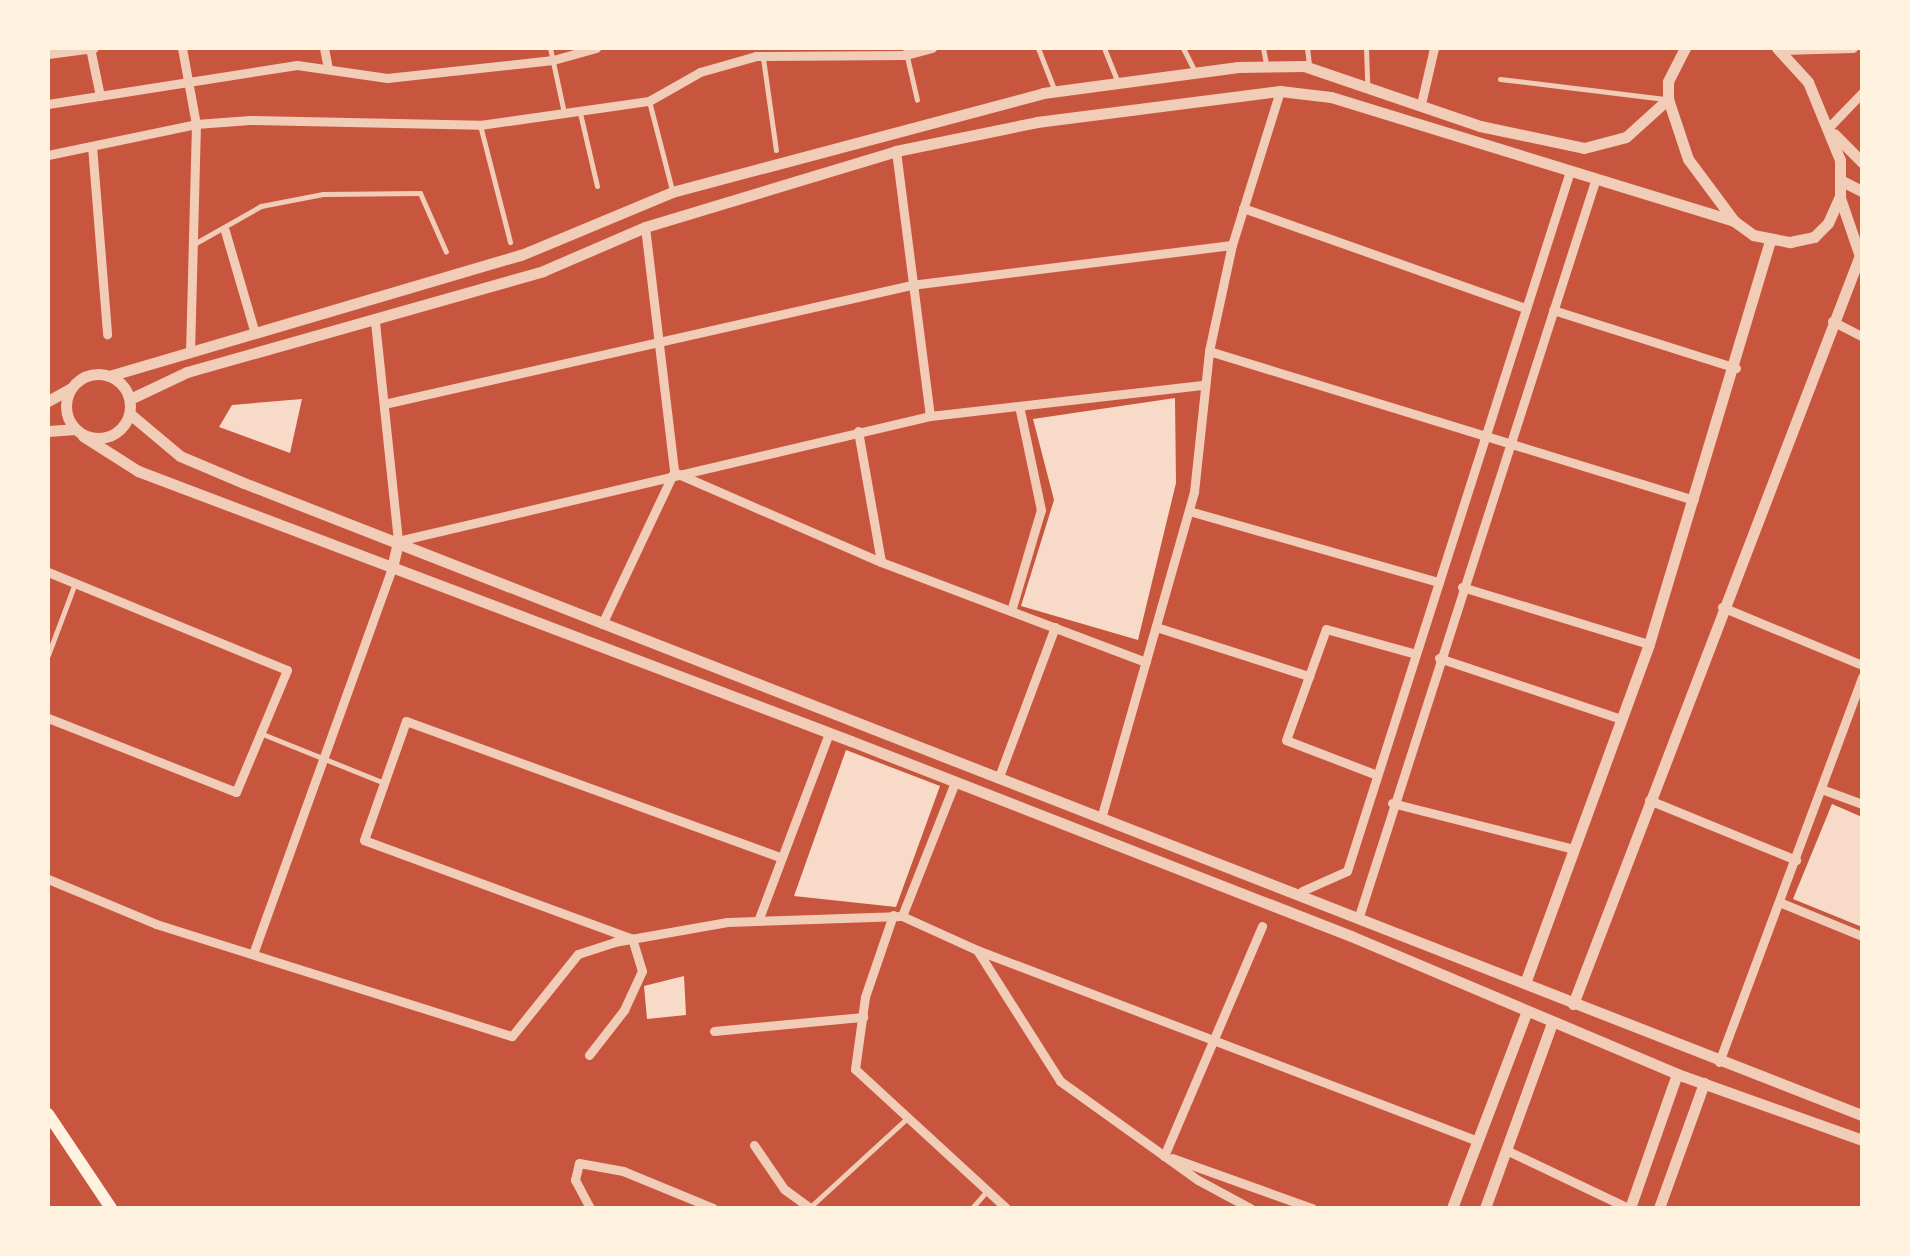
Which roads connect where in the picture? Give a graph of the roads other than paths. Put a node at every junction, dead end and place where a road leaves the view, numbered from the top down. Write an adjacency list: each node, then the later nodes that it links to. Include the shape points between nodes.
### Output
1 (92, 48): 20 (street); 35 (street)
2 (182, 48): 29 (street)
3 (324, 48): 26 (street)
4 (550, 48): 22 (lane)
5 (596, 48): 22 (street)
6 (932, 48): 18 (street)
7 (1038, 48): 32 (lane)
8 (1104, 48): 30 (lane)
9 (1184, 48): 27 (lane)
10 (1263, 48): 23 (lane)
11 (1307, 48): 24 (lane)
12 (1366, 48): 31 (lane)
13 (1434, 48): 40 (street)
14 (1676, 48): 25 (street)
15 (1685, 48): 25 (street)
16 (1853, 48): 17 (street)
17 (1779, 49): 45 (street, via 1808,82)
18 (906, 51): 19 (street); 37 (lane)
19 (825, 52): 21 (street)
20 (48, 54)
21 (763, 58): 38 (street, via 700,72); 47 (lane)
22 (553, 60): 26 (street, via 387,78); 42 (lane)
23 (1266, 67): 24 (street); 27 (street)
24 (1309, 68): 31 (street)
25 (1672, 68): 36 (street)
26 (328, 69): 29 (street, via 297,65)
27 (1195, 73): 30 (street)
28 (1500, 79): 36 (lane)
29 (188, 83): 35 (street); 43 (street)
30 (1118, 84): 32 (street)
31 (1367, 84): 40 (street)
32 (1056, 92): 55 (street)
33 (1280, 92): 48 (street, via 1037,122); 51 (street, via 1331,97); 58 (street)
34 (1862, 93): 45 (street)
35 (100, 96): 39 (street)
36 (1668, 99): 40 (street, via 1626,138 1584,148 1480,126); 59 (street, via 1688,159)
37 (916, 100)
38 (649, 101): 41 (street); 55 (lane)
39 (48, 104)
40 (1422, 104)
41 (579, 110): 42 (street); 54 (lane)
42 (564, 114): 44 (street)
43 (196, 124): 44 (street); 46 (street); 64 (street)
44 (480, 125): 63 (lane)
45 (1830, 128): 50 (street); 52 (street)
46 (92, 146): 49 (street); 74 (street)
47 (776, 150)
48 (896, 152): 60 (street); 68 (street)
49 (48, 155)
50 (1862, 162)
51 (1569, 174): 53 (street); 69 (street)
52 (1840, 180): 56 (street); 57 (street)
53 (1595, 181): 59 (street); 70 (street)
54 (597, 186)
55 (672, 192): 73 (street, via 521,255)
56 (1862, 192)
57 (1840, 196): 62 (street, via 1814,237); 67 (street)
58 (1243, 208): 65 (street); 69 (street)
59 (1734, 221): 62 (street)
60 (645, 227): 71 (street, via 543,271); 76 (street)
61 (225, 231): 64 (lane); 66 (lane, via 244,214 292,200 420,193); 73 (street)
62 (1770, 240): 79 (street)
63 (510, 242)
64 (191, 245): 77 (street)
65 (1232, 245): 68 (street); 78 (street)
66 (446, 252)
67 (1861, 253): 72 (street)
68 (911, 285): 76 (street); 88 (street)
69 (1523, 307): 92 (street)
70 (1553, 310): 79 (street); 93 (street)
71 (375, 322): 83 (street, via 187,372); 85 (street)
72 (1832, 322): 75 (street); 104 (street)
73 (254, 330): 77 (street)
74 (107, 334)
75 (1862, 336)
76 (663, 342): 85 (street); 94 (street)
77 (190, 348): 80 (street)
78 (1209, 351): 81 (street); 92 (street)
79 (1736, 368): 95 (street)
80 (108, 376): 82 (street, via 87,376); 83 (street)
81 (1202, 385): 86 (street); 96 (street)
82 (70, 389): 84 (street); 91 (street, via 65,410)
83 (130, 399): 87 (street)
84 (48, 401)
85 (384, 404): 97 (street)
86 (1019, 406): 88 (street); 105 (street, via 1041,510)
87 (130, 414): 91 (street, via 112,436); 97 (street, via 180,456)
88 (930, 416): 90 (street)
89 (48, 431): 91 (street)
90 (858, 431): 94 (street); 98 (street)
91 (79, 432): 99 (street, via 138,471)
92 (1482, 436): 93 (street); 101 (street)
93 (1509, 445): 95 (street); 103 (street)
94 (674, 472): 97 (street); 98 (street); 106 (street)
95 (1695, 500): 109 (street)
96 (1189, 511): 101 (street); 107 (street)
97 (398, 540): 99 (street); 106 (street)
98 (881, 562): 105 (street)
99 (392, 568): 119 (street); 121 (street)
100 (48, 572): 102 (street)
101 (1439, 582): 110 (street)
102 (75, 583): 111 (lane); 120 (street, via 288,670)
103 (1462, 587): 109 (street); 112 (street)
104 (1722, 608): 114 (street); 127 (street)
105 (1010, 611): 108 (street)
106 (602, 624): 122 (street)
107 (1156, 627): 113 (street); 115 (street)
108 (1055, 628): 113 (street); 122 (street)
109 (1649, 644): 118 (street)
110 (1416, 654): 115 (street, via 1326,629); 123 (street)
111 (48, 656)
112 (1439, 658): 118 (street); 128 (street)
113 (1146, 662): 130 (street)
114 (1862, 665)
115 (1309, 676): 123 (street, via 1286,740)
116 (1862, 678): 126 (street)
117 (48, 718): 120 (street, via 236,792)
118 (1621, 719): 131 (street)
119 (829, 733): 125 (street); 132 (street)
120 (265, 735): 121 (lane)
121 (320, 757): 124 (lane); 144 (street)
122 (1000, 774): 130 (street)
123 (1377, 776): 135 (street, via 1346,871)
124 (382, 782): 132 (street, via 406,721); 142 (street, via 364,840)
125 (954, 782): 138 (street); 147 (street, via 1351,936)
126 (1824, 790): 129 (street); 133 (street)
127 (1649, 800): 133 (street); 146 (street)
128 (1392, 803): 131 (street); 137 (street)
129 (1862, 804)
130 (1102, 815): 135 (street)
131 (1574, 850): 145 (street)
132 (779, 857): 139 (street)
133 (1796, 860): 136 (street)
134 (48, 880): 144 (street)
135 (1302, 892): 137 (street)
136 (1778, 902): 141 (street); 153 (street)
137 (1360, 914): 145 (street)
138 (898, 916): 139 (street); 143 (street); 148 (street)
139 (758, 921): 142 (street)
140 (1262, 926): 151 (street)
141 (1862, 936)
142 (632, 939): 144 (street, via 578,954 512,1036); 152 (street, via 642,971 624,1010)
143 (976, 950): 151 (street); 163 (street, via 1060,1081)
144 (252, 954)
145 (1526, 983): 146 (street)
146 (1573, 1004): 153 (street)
147 (1526, 1013): 149 (street); 159 (street)
148 (863, 1017): 150 (street); 158 (street, via 855,1069)
149 (1552, 1023): 154 (street); 162 (street)
150 (714, 1031)
151 (1213, 1040): 159 (street); 163 (street)
152 (589, 1055)
153 (1719, 1062): 157 (street)
154 (1678, 1074): 155 (street); 176 (street)
155 (1704, 1083): 160 (street); 177 (street)
156 (48, 1114): 166 (main road)
157 (1862, 1114)
158 (909, 1116): 164 (street); 169 (lane)
159 (1478, 1140): 174 (street)
160 (1862, 1140)
161 (754, 1145): 169 (street, via 784,1189)
162 (1506, 1150): 175 (street); 176 (street)
163 (1164, 1156): 165 (street); 172 (street)
164 (987, 1190): 170 (lane); 171 (street)
165 (1299, 1206): 173 (street)
166 (112, 1208)
167 (590, 1208): 168 (street, via 575,1180 579,1164 623,1171)
168 (712, 1208)
169 (809, 1208)
170 (972, 1208)
171 (1006, 1208)
172 (1250, 1208)
173 (1312, 1208)
174 (1452, 1208)
175 (1485, 1208)
176 (1629, 1208)
177 (1659, 1208)

